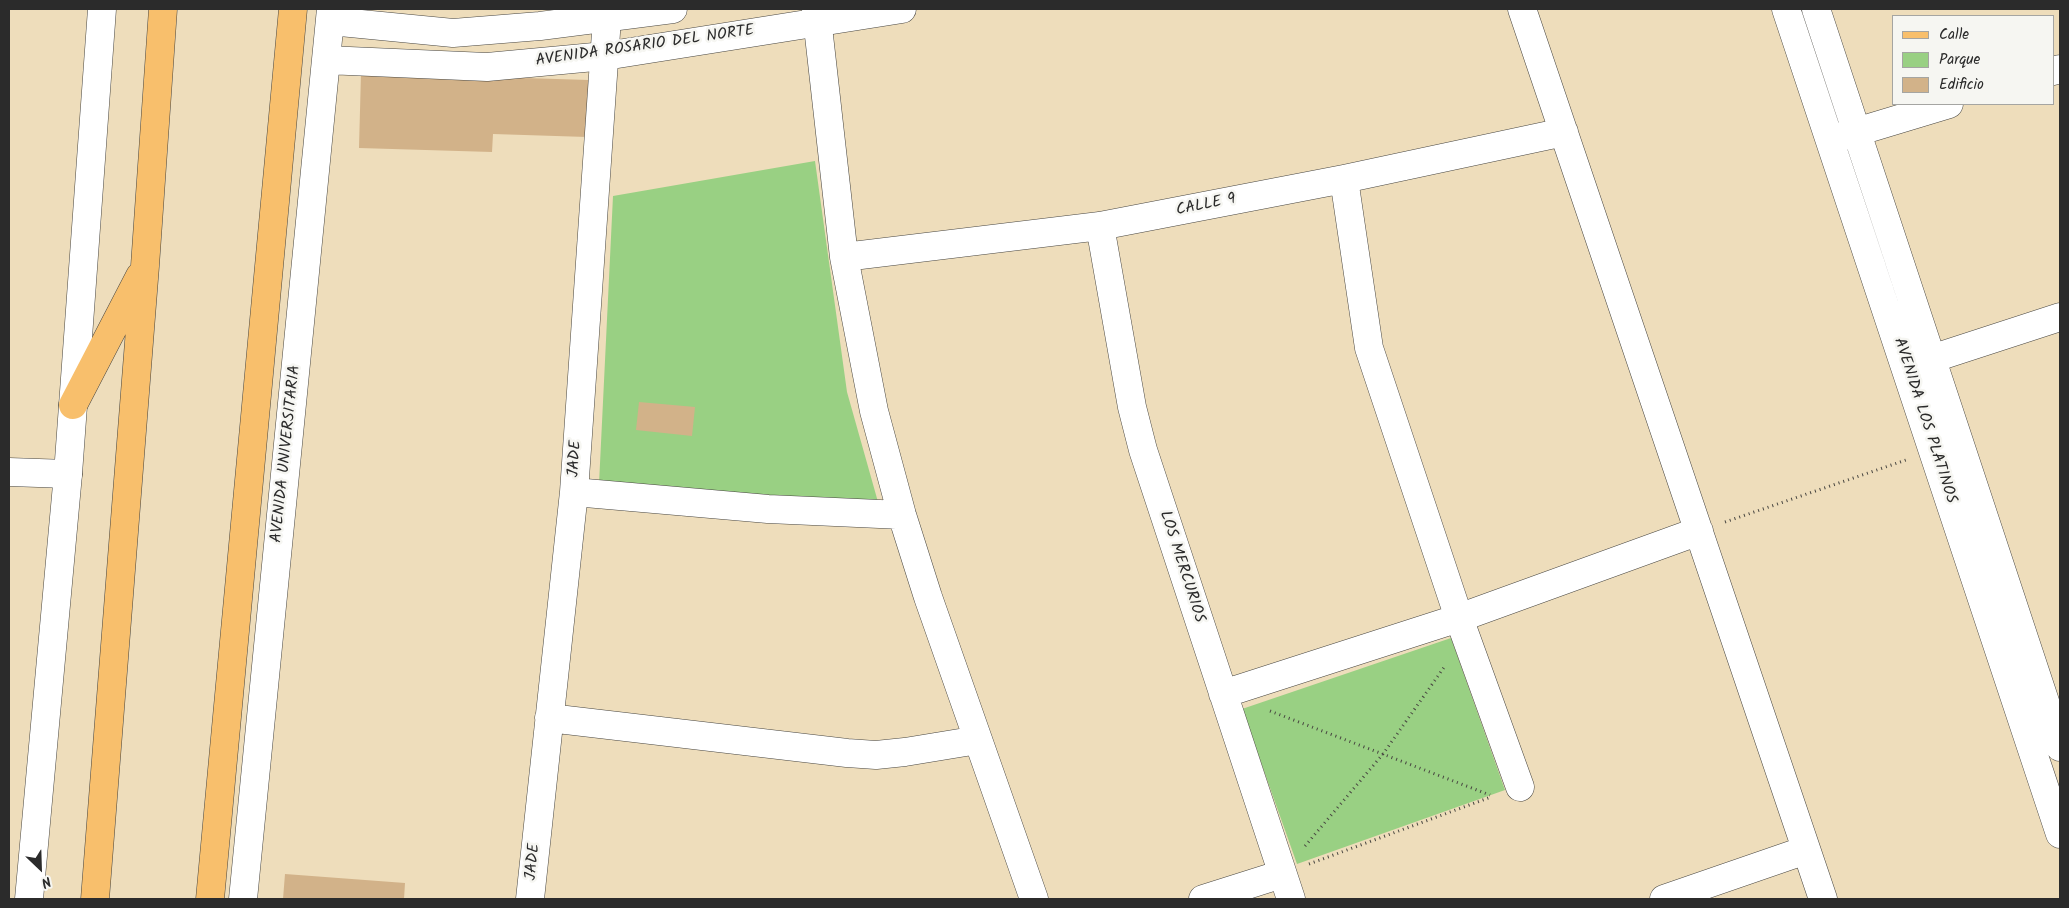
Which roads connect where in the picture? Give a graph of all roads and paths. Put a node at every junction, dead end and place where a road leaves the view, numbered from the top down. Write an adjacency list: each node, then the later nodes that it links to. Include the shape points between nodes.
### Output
1 (102, 9): 24 (street)
2 (163, 9): 21 (main road)
3 (293, 9): 44 (main road)
4 (673, 9): 11 (street, AVENIDA ROSARIO DEL NORTE)
5 (902, 9): 10 (street, AVENIDA ROSARIO DEL NORTE)
6 (1522, 9): 15 (street)
7 (1786, 9): 17 (street, AVENIDA LOS PLATINOS)
8 (1816, 9): 16 (street, AVENIDA LOS PLATINOS)
9 (330, 15): 11 (street, AVENIDA ROSARIO DEL NORTE, via 452,33); 13 (street, AVENIDA UNIVERSITARIA)
10 (817, 16): 12 (street, AVENIDA ROSARIO DEL NORTE); 20 (street)
11 (607, 18): 12 (street, JADE)
12 (605, 56): 13 (street, AVENIDA ROSARIO DEL NORTE, via 487,67); 28 (street, JADE)
13 (326, 60): 45 (street, AVENIDA UNIVERSITARIA)
14 (1946, 105): 16 (street)
15 (1564, 132): 18 (street, CALLE 9); 30 (street)
16 (1856, 132): 17 (street); 23 (street, AVENIDA LOS PLATINOS)
17 (1830, 139): 25 (street, AVENIDA LOS PLATINOS)
18 (1344, 179): 19 (street, CALLE 9); 31 (street, via 1369,348)
19 (1100, 226): 20 (street, CALLE 9); 32 (street, LOS MERCURIOS, via 1142,450)
20 (844, 257): 29 (street, via 874,411)
21 (145, 266): 24 (main road); 43 (main road)
22 (2060, 317): 23 (street)
23 (1931, 359): 36 (street, AVENIDA LOS PLATINOS)
24 (73, 406): 27 (street)
25 (1934, 450): 30 (path); 39 (street, AVENIDA LOS PLATINOS)
26 (9, 472): 27 (street)
27 (68, 474): 42 (street)
28 (574, 492): 29 (street, via 768,509); 34 (street, JADE)
29 (902, 515): 35 (street)
30 (1698, 531): 31 (street); 40 (street)
31 (1463, 627): 32 (street); 37 (path); 38 (street)
32 (1223, 694): 41 (street, LOS MERCURIOS)
33 (1267, 710): 37 (path)
34 (549, 718): 35 (street, via 876,755); 46 (street, JADE)
35 (978, 740): 47 (street)
36 (2060, 747)
37 (1383, 754): 41 (path); 41 (path, via 1493,796)
38 (1520, 787)
39 (2060, 834)
40 (1806, 850): 50 (street); 51 (street)
41 (1282, 874): 48 (street); 49 (street, LOS MERCURIOS)
42 (29, 899)
43 (95, 899)
44 (210, 899)
45 (243, 899)
46 (530, 899)
47 (1034, 899)
48 (1203, 899)
49 (1291, 899)
50 (1664, 899)
51 (1823, 899)

